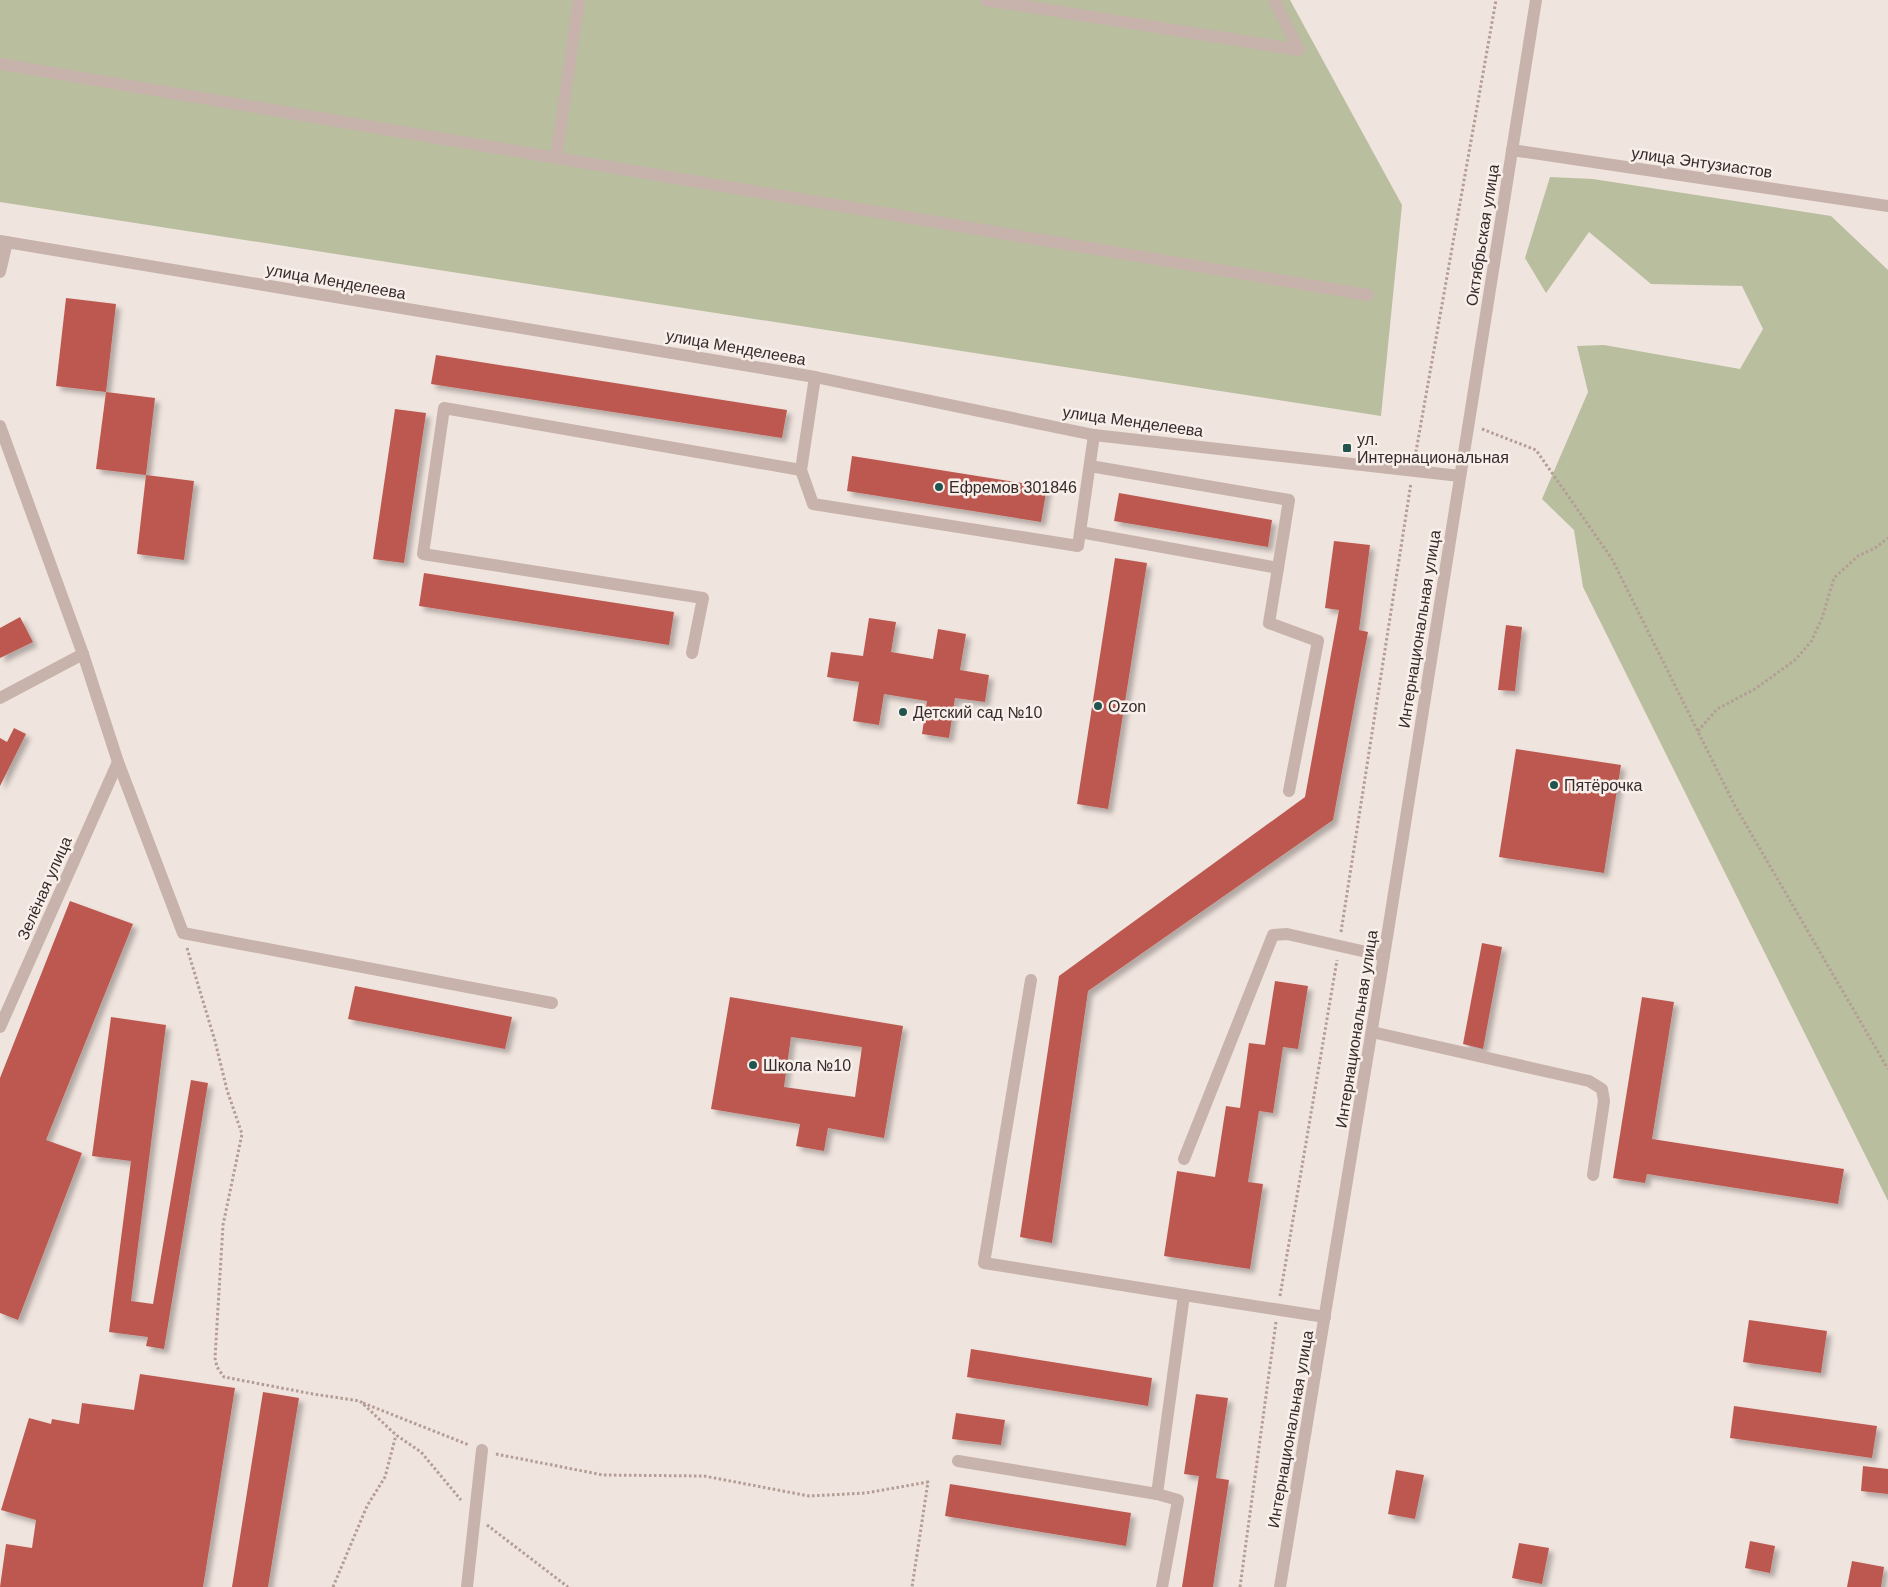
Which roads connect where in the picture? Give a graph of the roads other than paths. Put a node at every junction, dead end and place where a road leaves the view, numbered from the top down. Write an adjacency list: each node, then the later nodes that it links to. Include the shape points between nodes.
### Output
1 (579, 0): 7 (street)
2 (986, 0): 3 (street, via 1299,50)
3 (1274, 0)
4 (1536, 0): 6 (street, Октябрьская улица)
5 (0, 64): 7 (street)
6 (1512, 150): 8 (street, улица Энтузиастов); 17 (street, Октябрьская улица)
7 (556, 158): 11 (street)
8 (1888, 206)
9 (3, 241): 10 (street); 12 (street, улица Менделеева)
10 (0, 272)
11 (1368, 295)
12 (815, 377): 14 (street, улица Менделеева); 16 (street)
13 (0, 426): 21 (street)
14 (1094, 435): 15 (street); 17 (street, улица Менделеева)
15 (1090, 466): 18 (street); 19 (street, via 1289,500)
16 (801, 470): 18 (street, via 813,504 1078,546); 20 (street, via 444,408 422,554 703,598)
17 (1460, 476): 25 (street, Интернациональная улица)
18 (1080, 532): 19 (street)
19 (1278, 568): 24 (street, via 1269,624 1318,641)
20 (692, 653)
21 (84, 654): 22 (street); 23 (street)
22 (0, 698)
23 (118, 762): 27 (street, via 183,933); 28 (street, Зелёная улица)
24 (1289, 790)
25 (1384, 956): 29 (street, Интернациональная улица); 30 (street, via 1287,934 1273,935)
26 (1030, 980): 32 (street, via 984,1263)
27 (552, 1003)
28 (0, 1027)
29 (1372, 1032): 31 (street, via 1589,1081 1602,1089 1604,1101); 33 (street, Интернациональная улица)
30 (1184, 1159)
31 (1593, 1175)
32 (1184, 1294): 33 (street); 36 (street)
33 (1326, 1317): 39 (street, Интернациональная улица)
34 (482, 1450): 37 (street)
35 (958, 1461): 36 (street)
36 (1157, 1494): 38 (street, via 1178,1500)
37 (467, 1587)
38 (1162, 1587)
39 (1280, 1587)

